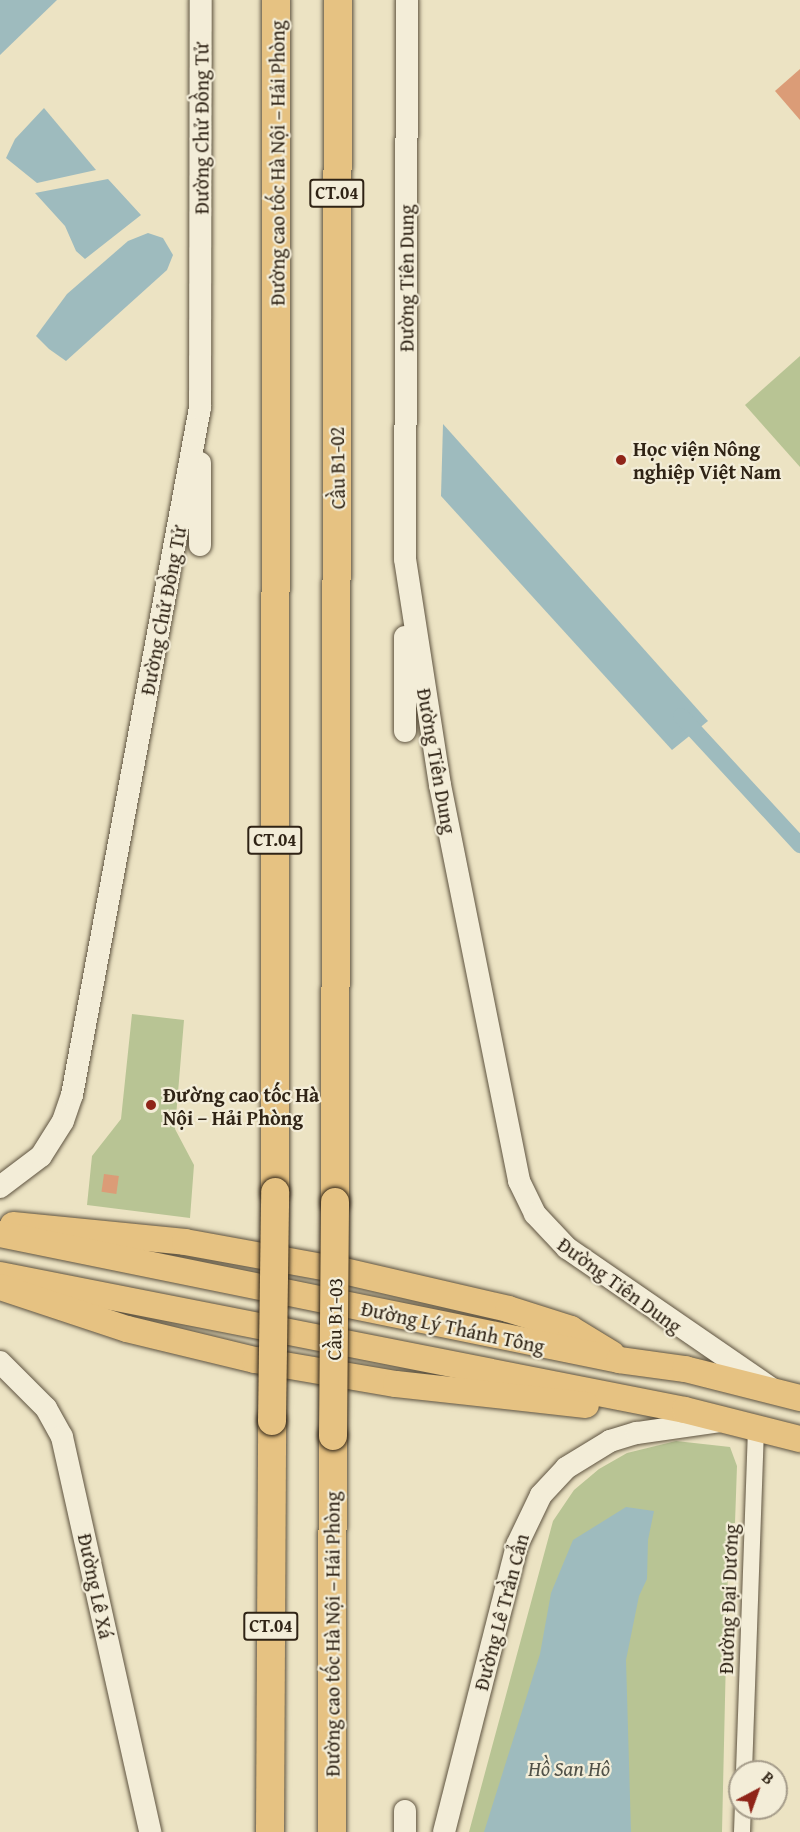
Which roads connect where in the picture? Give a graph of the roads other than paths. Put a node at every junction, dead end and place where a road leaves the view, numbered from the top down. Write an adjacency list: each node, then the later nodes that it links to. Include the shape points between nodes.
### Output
1 (201, 0): 5 (main road, Đường Chử Đồng Tử)
2 (276, 0): 26 (highway, Đường cao tốc Hà Nội – Hải Phòng / CT.04, bridge)
3 (338, 0): 10 (highway, Cầu B1-02 / CT.04)
4 (407, 0): 7 (main road, Đường Tiên Dung)
5 (200, 408): 6 (main road); 9 (main road, Đường Chử Đồng Tử, via 68,1108 41,1156)
6 (200, 545)
7 (405, 559): 8 (main road); 17 (main road, Đường Tiên Dung, via 440,786 524,1192 542,1224 567,1248)
8 (405, 731)
9 (0, 1187)
10 (336, 1202): 22 (highway, Cầu B1-03 / CT.04, bridge)
11 (0, 1226): 15 (main road, via 40,1225 185,1242 344,1271 548,1322 598,1343)
12 (0, 1234): 15 (main road, Đường Lý Thánh Tông)
13 (0, 1275): 19 (main road, Đường Lý Thánh Tông)
14 (0, 1287): 19 (main road, via 127,1329 329,1373 562,1403 614,1406)
15 (619, 1360): 17 (main road, Đường Lý Thánh Tông, via 685,1369)
16 (0, 1362): 25 (main road, Đường Lê Xá, via 46,1408 62,1437)
17 (775, 1391): 18 (main road, Đường Lý Thánh Tông)
18 (800, 1398)
19 (641, 1402): 20 (main road, Đường Lý Thánh Tông)
20 (730, 1420): 21 (main road, Đường Lý Thánh Tông); 28 (main road, Đường Lê Trần Cẩn, via 654,1430 610,1441 566,1468 541,1495 517,1545)
21 (756, 1427): 23 (main road, Đường Lý Thánh Tông); 24 (street, Đường Đại Dương)
22 (333, 1436): 27 (highway, Đường cao tốc Hà Nội – Hải Phòng / CT.04)
23 (800, 1439)
24 (744, 1760)
25 (150, 1832)
26 (270, 1832)
27 (332, 1832)
28 (444, 1832)

